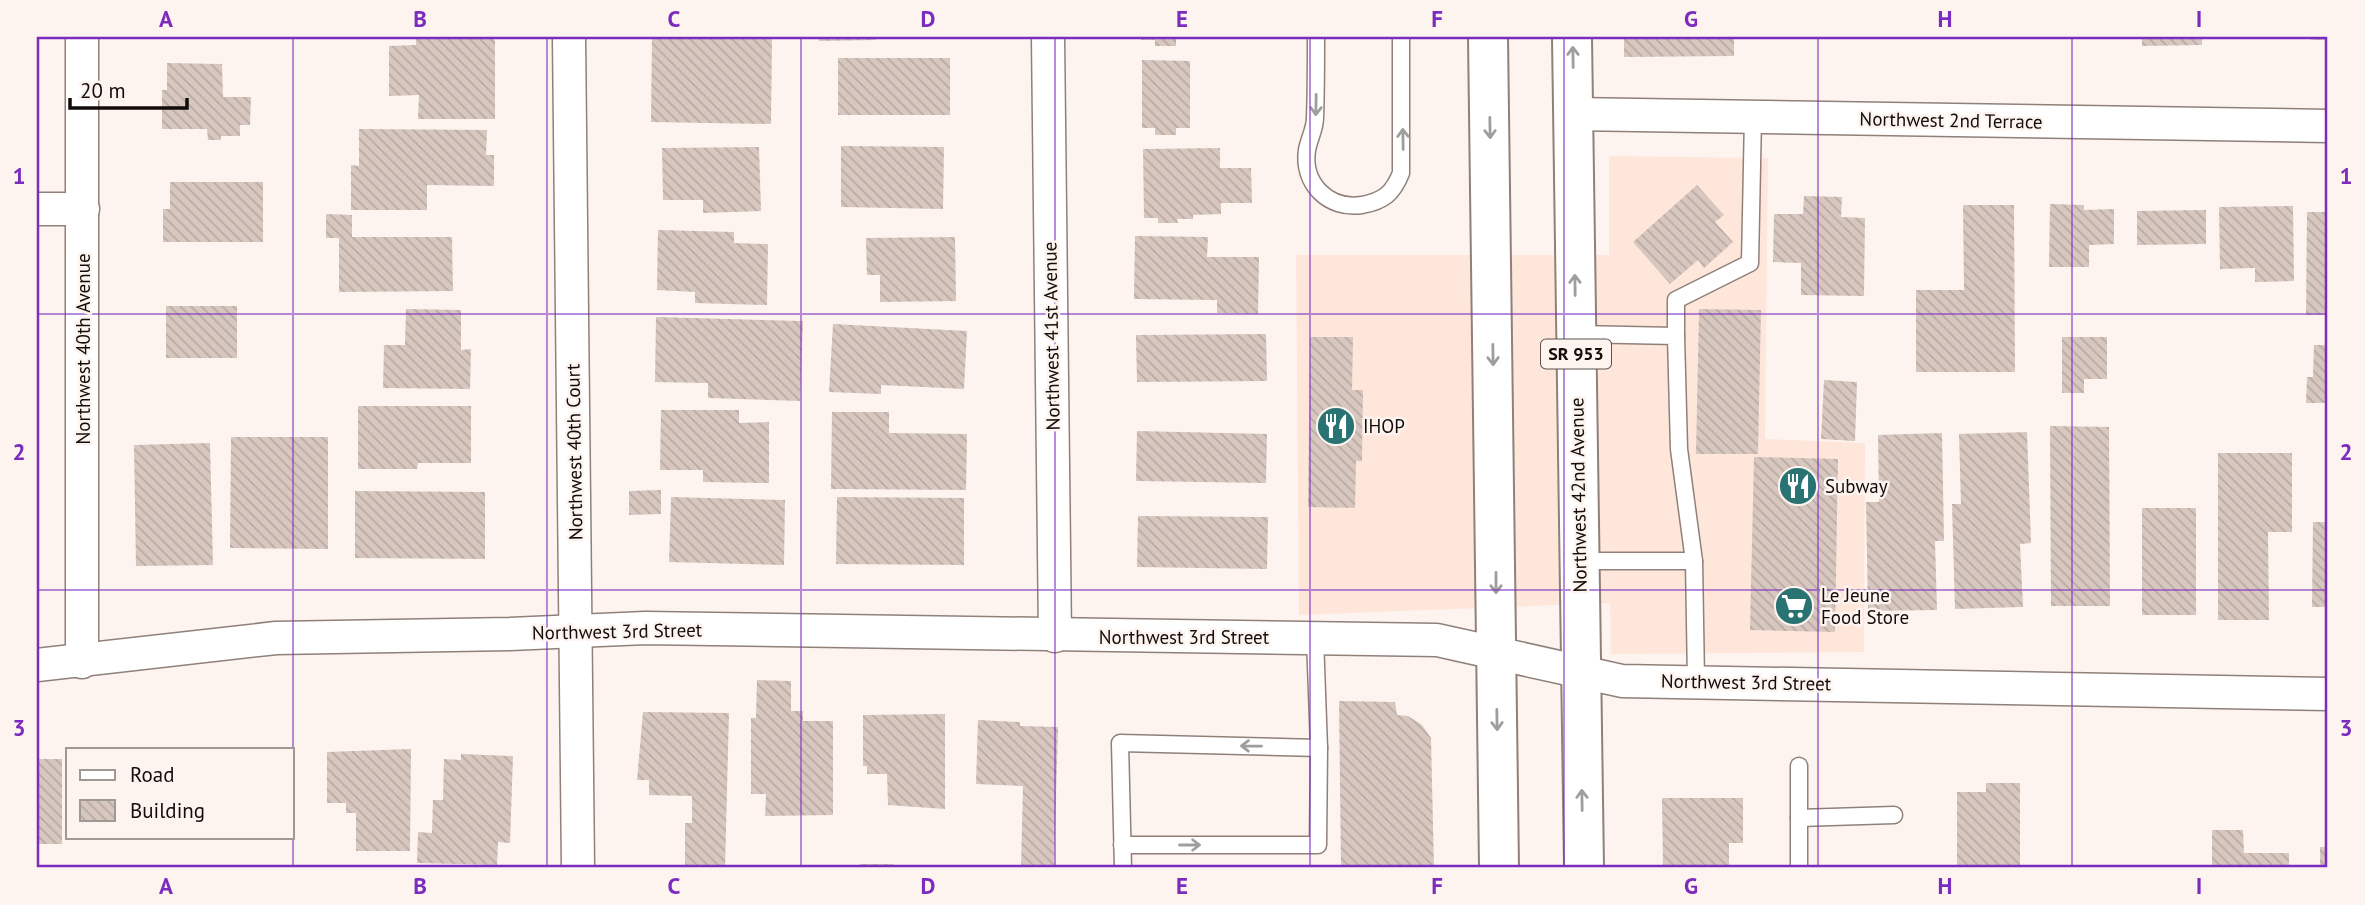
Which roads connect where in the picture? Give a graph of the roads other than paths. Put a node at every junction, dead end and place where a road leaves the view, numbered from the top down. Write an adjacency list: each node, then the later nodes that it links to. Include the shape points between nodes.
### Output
1 (82, 37): 12 (street, Northwest 40th Avenue)
2 (569, 37): 17 (street, Northwest 40th Court)
3 (1048, 37): 18 (street, Northwest 41st Avenue)
4 (1316, 37): 5 (lane, one-way to 5, via 1315,123 1307,171 1315,189 1329,200 1356,206 1379,202 1394,190 1401,173)
5 (1401, 37)
6 (1488, 37): 20 (main road, one-way to 20)
7 (1573, 37): 8 (main road, Northwest 42nd Avenue / SR 953, one-way to 7)
8 (1573, 114): 9 (street, Northwest 2nd Terrace); 13 (main road, Northwest 42nd Avenue / SR 953, one-way to 8)
9 (1753, 117): 10 (street, Northwest 2nd Terrace); 14 (lane, via 1750,263 1676,300)
10 (2328, 126)
11 (37, 209): 12 (street)
12 (83, 209): 21 (street, Northwest 40th Avenue)
13 (1576, 334): 14 (lane); 15 (main road, Northwest 42nd Avenue / SR 953)
14 (1676, 336): 16 (lane, via 1679,449)
15 (1579, 561): 16 (lane); 23 (main road, Northwest 42nd Avenue / SR 953)
16 (1693, 561): 24 (lane)
17 (576, 630): 18 (street, Northwest 3rd Street); 21 (street, Northwest 3rd Street, via 276,638); 31 (street, Northwest 40th Court)
18 (1055, 636): 19 (street, Northwest 3rd Street)
19 (1315, 638): 20 (street, Northwest 3rd Street, via 1437,640); 26 (lane)
20 (1496, 652): 23 (street, Northwest 3rd Street); 33 (main road, one-way to 33)
21 (82, 662): 22 (street, Northwest 3rd Street)
22 (37, 665)
23 (1579, 671): 24 (street, Northwest 3rd Street, via 1622,681); 34 (main road, Northwest 42nd Avenue / SR 953, one-way to 23)
24 (1696, 681): 25 (street, Northwest 3rd Street)
25 (2328, 694)
26 (1319, 748): 30 (lane, one-way to 26, via 1318,845); 30 (lane, one-way to 30, via 1120,743)
27 (1799, 766): 29 (lane)
28 (1894, 816): 29 (lane)
29 (1799, 818): 35 (lane)
30 (1122, 845): 32 (lane)
31 (579, 868)
32 (1123, 868)
33 (1499, 868)
34 (1584, 868)
35 (1799, 868)

